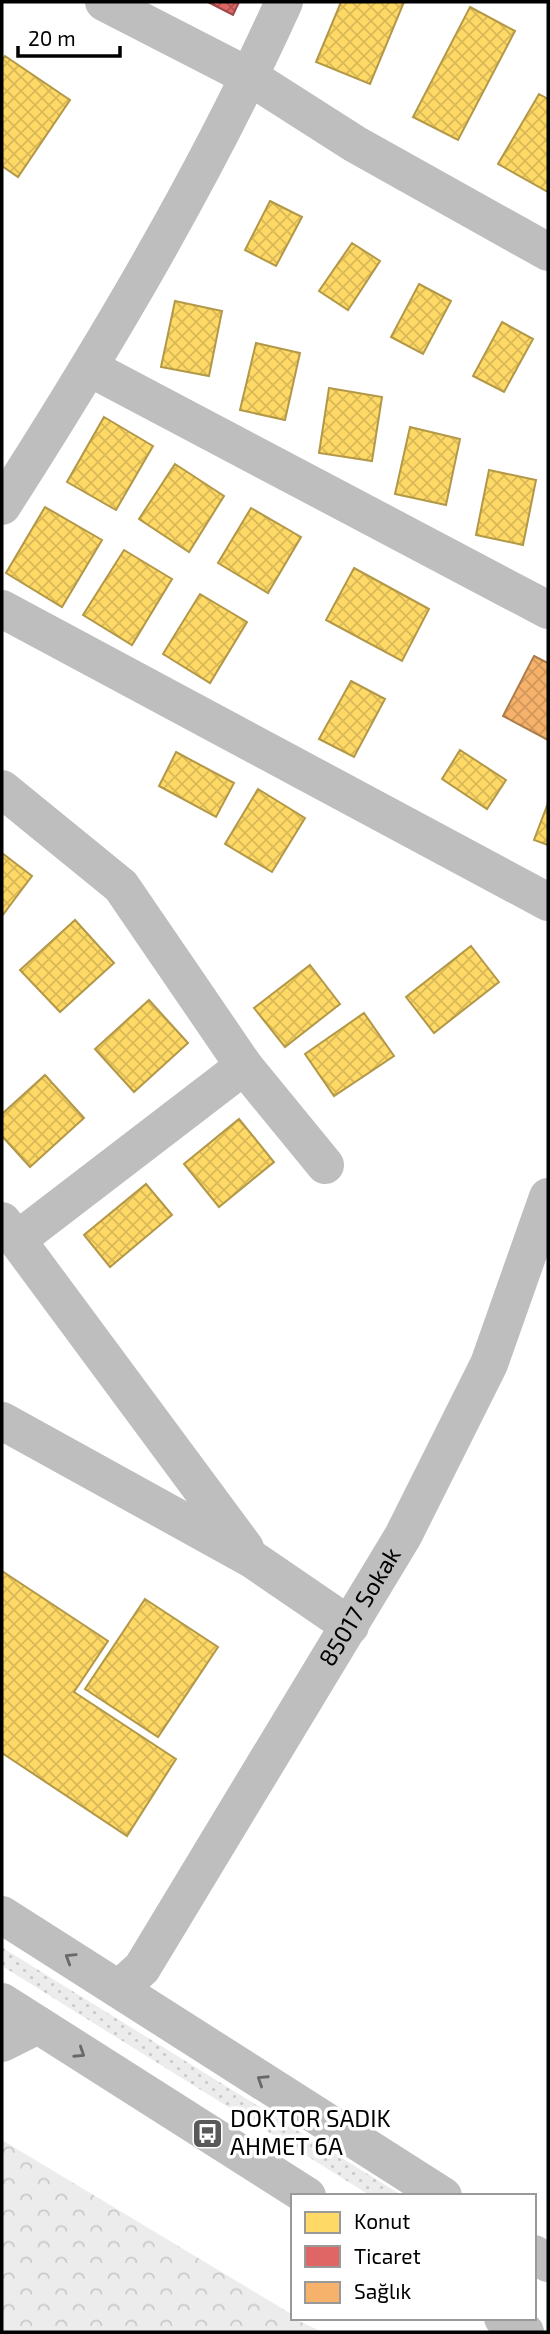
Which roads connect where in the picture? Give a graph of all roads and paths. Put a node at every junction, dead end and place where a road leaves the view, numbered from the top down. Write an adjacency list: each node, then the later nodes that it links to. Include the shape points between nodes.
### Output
1 (104, 2): 3 (street)
2 (284, 2): 3 (street)
3 (250, 77): 4 (street, via 355,144); 5 (street)
4 (548, 252)
5 (90, 368): 6 (street); 8 (street)
6 (2, 506)
7 (2, 609): 10 (street)
8 (548, 610)
9 (2, 789): 11 (street, via 121,886)
10 (548, 902)
11 (244, 1066): 12 (street); 14 (street)
12 (325, 1166)
13 (548, 1197): 17 (street, 85017 Sokak, via 489,1364 403,1536)
14 (10, 1230): 16 (street)
15 (2, 1421): 16 (street)
16 (252, 1559): 17 (street)
17 (350, 1626): 19 (street, 85017 Sokak, via 142,1968)
18 (2, 1915): 19 (street, one-way to 18)
19 (119, 1989): 24 (street, one-way to 19)
20 (2, 2002): 21 (street)
21 (38, 2025): 22 (street); 23 (street, one-way to 23)
22 (2, 2043)
23 (304, 2194)
24 (440, 2194)
25 (506, 2320): 26 (street)
26 (525, 2332)

